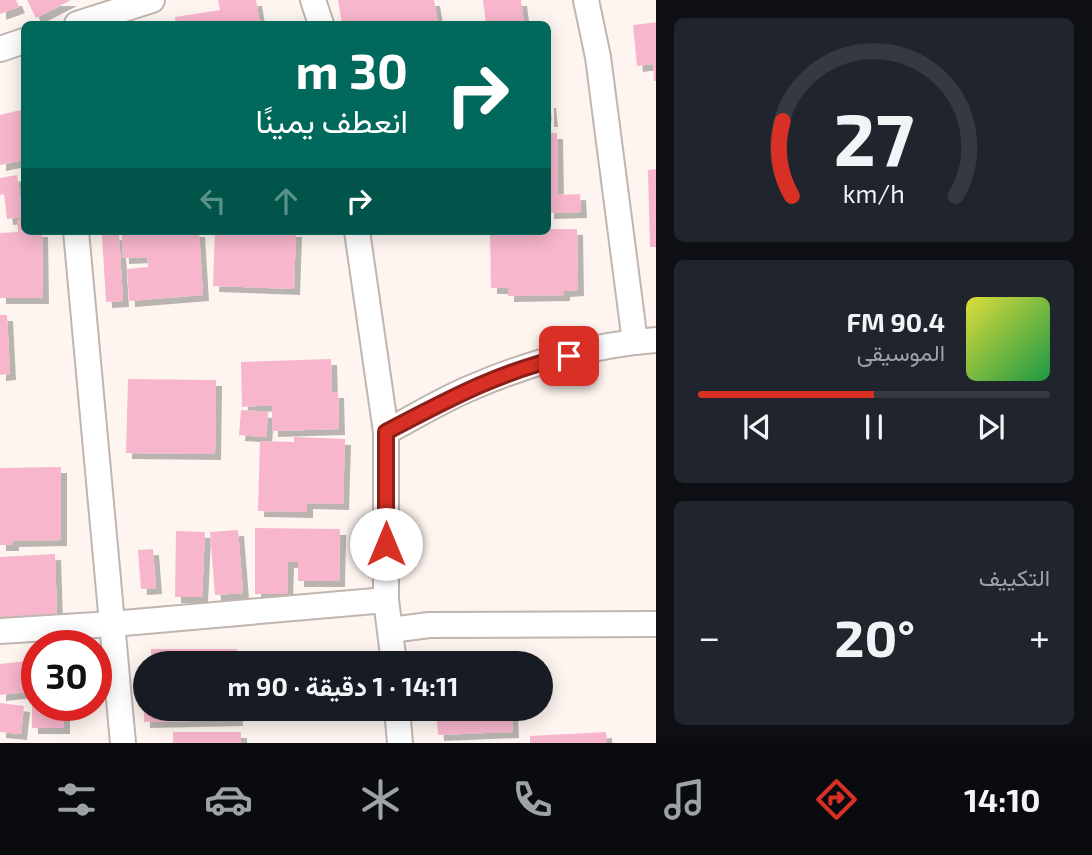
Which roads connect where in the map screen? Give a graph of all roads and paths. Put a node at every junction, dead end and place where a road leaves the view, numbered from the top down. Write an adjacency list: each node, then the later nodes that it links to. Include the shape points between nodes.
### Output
1 (152, 0): 4 (street)
2 (313, 0): 5 (street)
3 (586, 0): 10 (street)
4 (86, 21)
5 (320, 21)
6 (21, 42): 7 (street)
7 (0, 49)
8 (76, 235): 13 (street)
9 (359, 235): 11 (street)
10 (646, 341): 11 (street, via 547,360 472,387)
11 (386, 432): 12 (street)
12 (386, 600): 13 (street); 15 (street)
13 (112, 624): 16 (street); 19 (street)
14 (656, 624): 15 (street, via 429,625)
15 (391, 630): 17 (street)
16 (0, 631)
17 (393, 651)
18 (398, 721): 20 (street)
19 (123, 743)
20 (400, 743)

